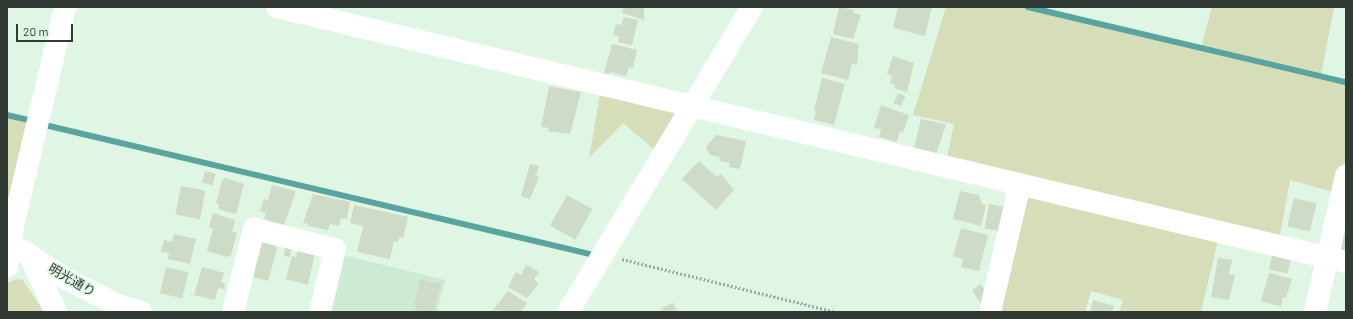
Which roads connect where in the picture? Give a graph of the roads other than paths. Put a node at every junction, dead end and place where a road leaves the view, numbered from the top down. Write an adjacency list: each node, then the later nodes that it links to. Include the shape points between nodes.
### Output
1 (65, 7): 7 (street, via 13,226)
2 (277, 7): 4 (street)
3 (752, 7): 4 (street)
4 (692, 105): 6 (street); 14 (street)
5 (1346, 175): 8 (street)
6 (1020, 184): 8 (street); 15 (street)
7 (16, 247): 9 (street); 10 (street); 11 (street, 明光通り, via 81,287)
8 (1336, 259): 16 (street)
9 (7, 267)
10 (56, 312)
11 (141, 312)
12 (233, 312): 13 (street, via 254,229 335,249)
13 (320, 312)
14 (568, 312)
15 (990, 312)
16 (1315, 312)

